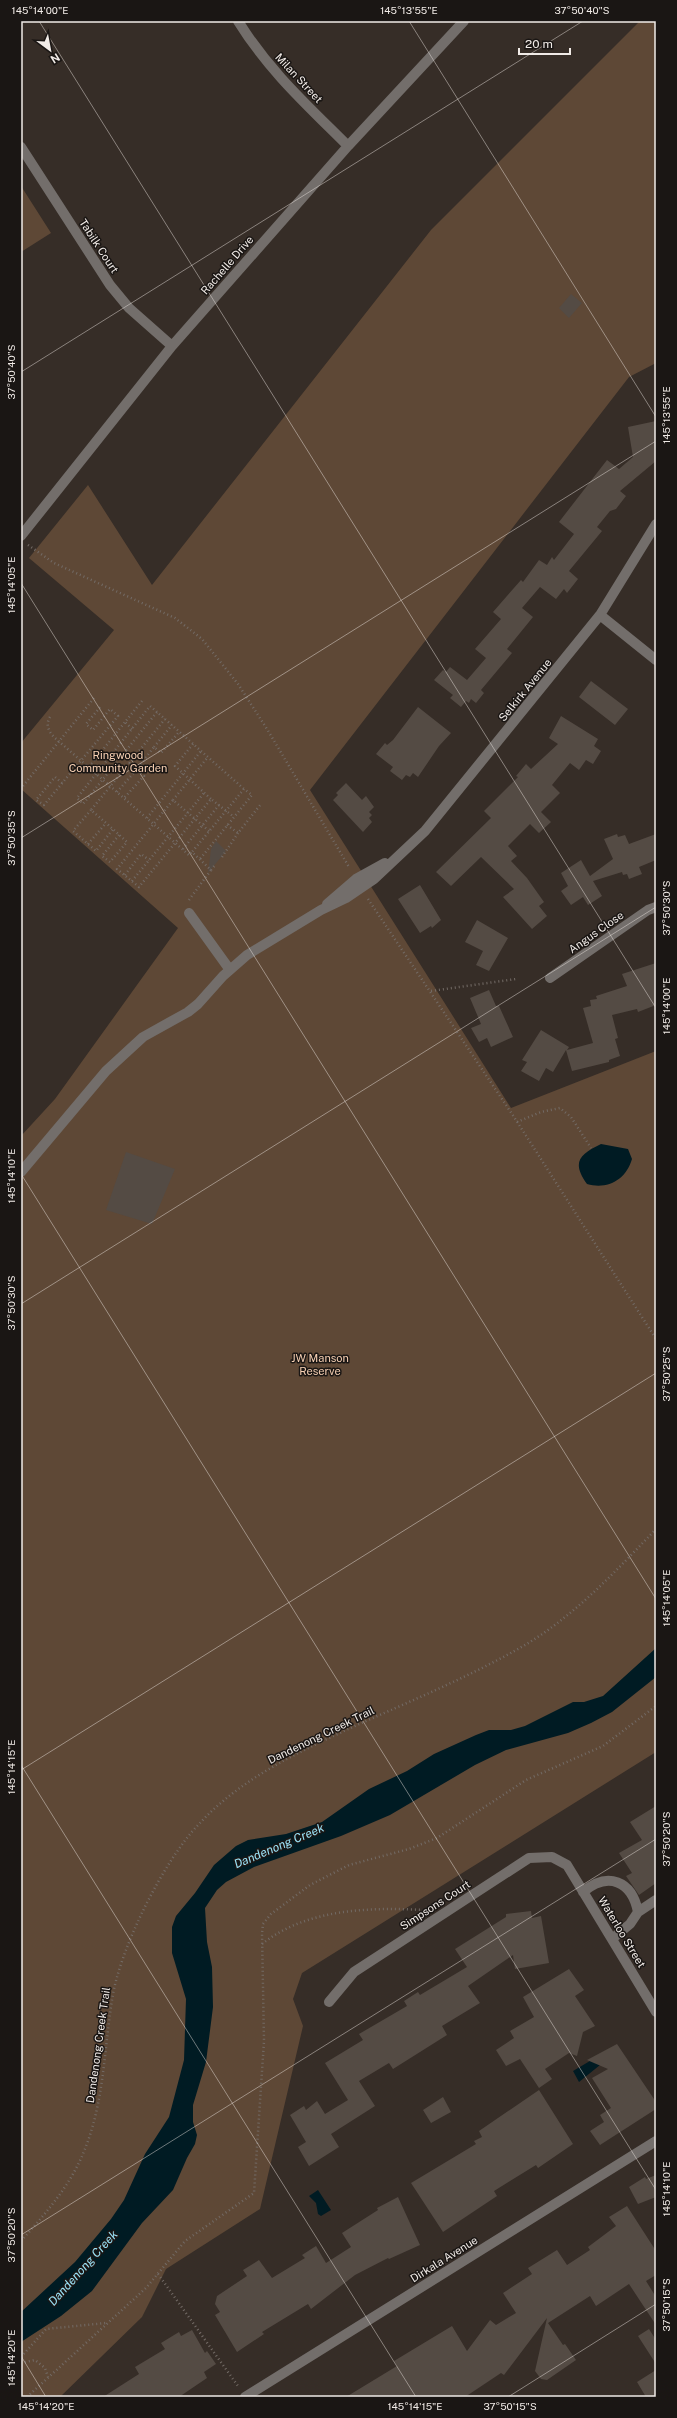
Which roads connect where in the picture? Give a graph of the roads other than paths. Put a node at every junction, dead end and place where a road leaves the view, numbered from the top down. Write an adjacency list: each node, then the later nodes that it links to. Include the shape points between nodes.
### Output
1 (238, 21): 3 (street, Milan Street, via 279,78)
2 (464, 21): 3 (street, Rachelle Drive)
3 (348, 146): 5 (street, Rachelle Drive)
4 (21, 148): 5 (street, Tabilk Court, via 110,285 130,308)
5 (172, 346): 7 (street, Rachelle Drive)
6 (656, 524): 8 (street, Selkirk Avenue)
7 (21, 536)
8 (600, 616): 9 (street); 12 (street, Selkirk Avenue, via 439,816 396,858 321,910 247,955)
9 (656, 660)
10 (656, 907): 13 (street, Angus Close)
11 (188, 909): 12 (street)
12 (230, 970): 14 (street, Selkirk Avenue, via 188,1012 143,1037 123,1054)
13 (550, 978)
14 (21, 1172)
15 (567, 1865): 16 (street, Waterloo Street); 20 (street, Simpsons Court, via 552,1857 529,1858 354,1972)
16 (583, 1892): 18 (street, via 600,1880 612,1879 630,1895); 19 (street, Waterloo Street)
17 (656, 1900): 18 (street)
18 (638, 1912): 19 (street, via 630,1924)
19 (612, 1939): 21 (street, Waterloo Street)
20 (329, 2002)
21 (656, 2012)
22 (656, 2141): 23 (street, Dirkala Avenue)
23 (245, 2397)

